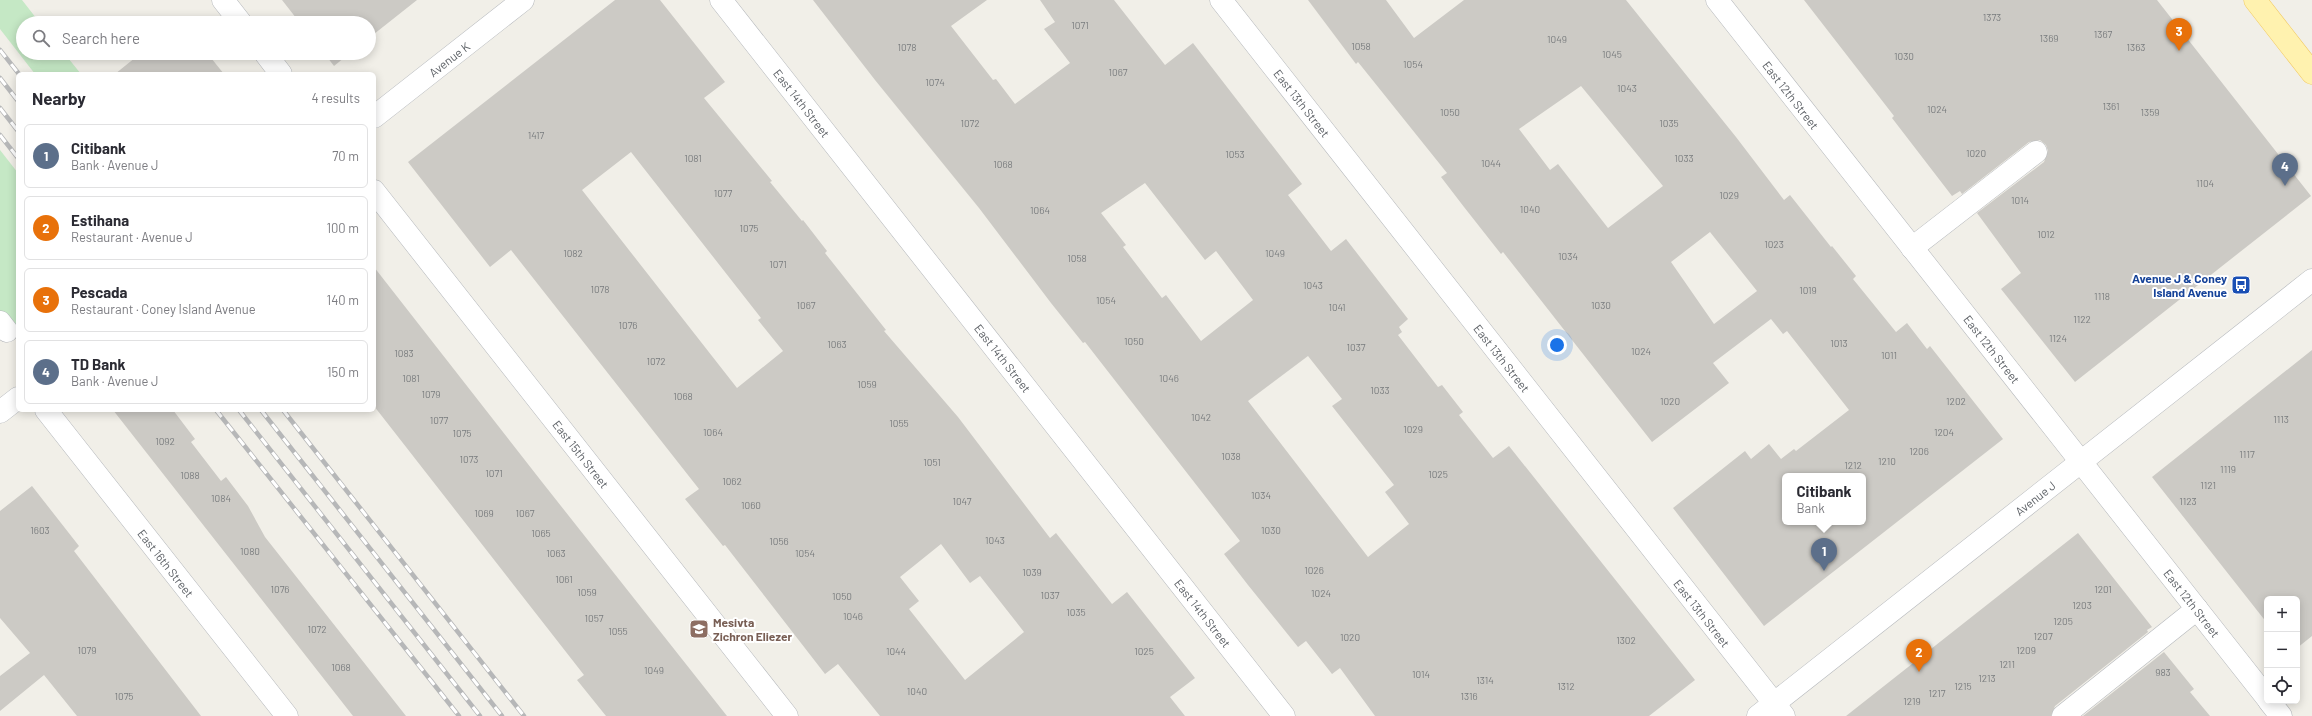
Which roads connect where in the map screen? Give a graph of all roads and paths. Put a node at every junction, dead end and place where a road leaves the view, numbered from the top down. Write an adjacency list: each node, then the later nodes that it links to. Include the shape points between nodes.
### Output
1 (223, 0): 7 (street)
2 (523, 0): 11 (street, Avenue K)
3 (721, 0): 26 (street, East 14th Street)
4 (1221, 0): 23 (street, East 13th Street)
5 (1717, 0): 14 (street, East 12th Street)
6 (2255, 0): 10 (main road)
7 (236, 16)
8 (270, 60): 9 (street)
9 (279, 72)
10 (2312, 73)
11 (376, 116)
12 (2036, 152): 14 (street)
13 (376, 195): 25 (street, East 15th Street)
14 (1912, 248): 19 (street, East 12th Street)
15 (2312, 280): 19 (street, Avenue J)
16 (16, 400): 17 (street)
17 (0, 412)
18 (48, 412): 24 (street, East 16th Street)
19 (2081, 462): 20 (street, East 12th Street); 23 (street, Avenue J)
20 (2197, 609): 21 (street, East 12th Street); 27 (street)
21 (2264, 694)
22 (2271, 704): 28 (street)
23 (1772, 712)
24 (287, 716)
25 (787, 716)
26 (1284, 716)
27 (2063, 716)
28 (2281, 716)

